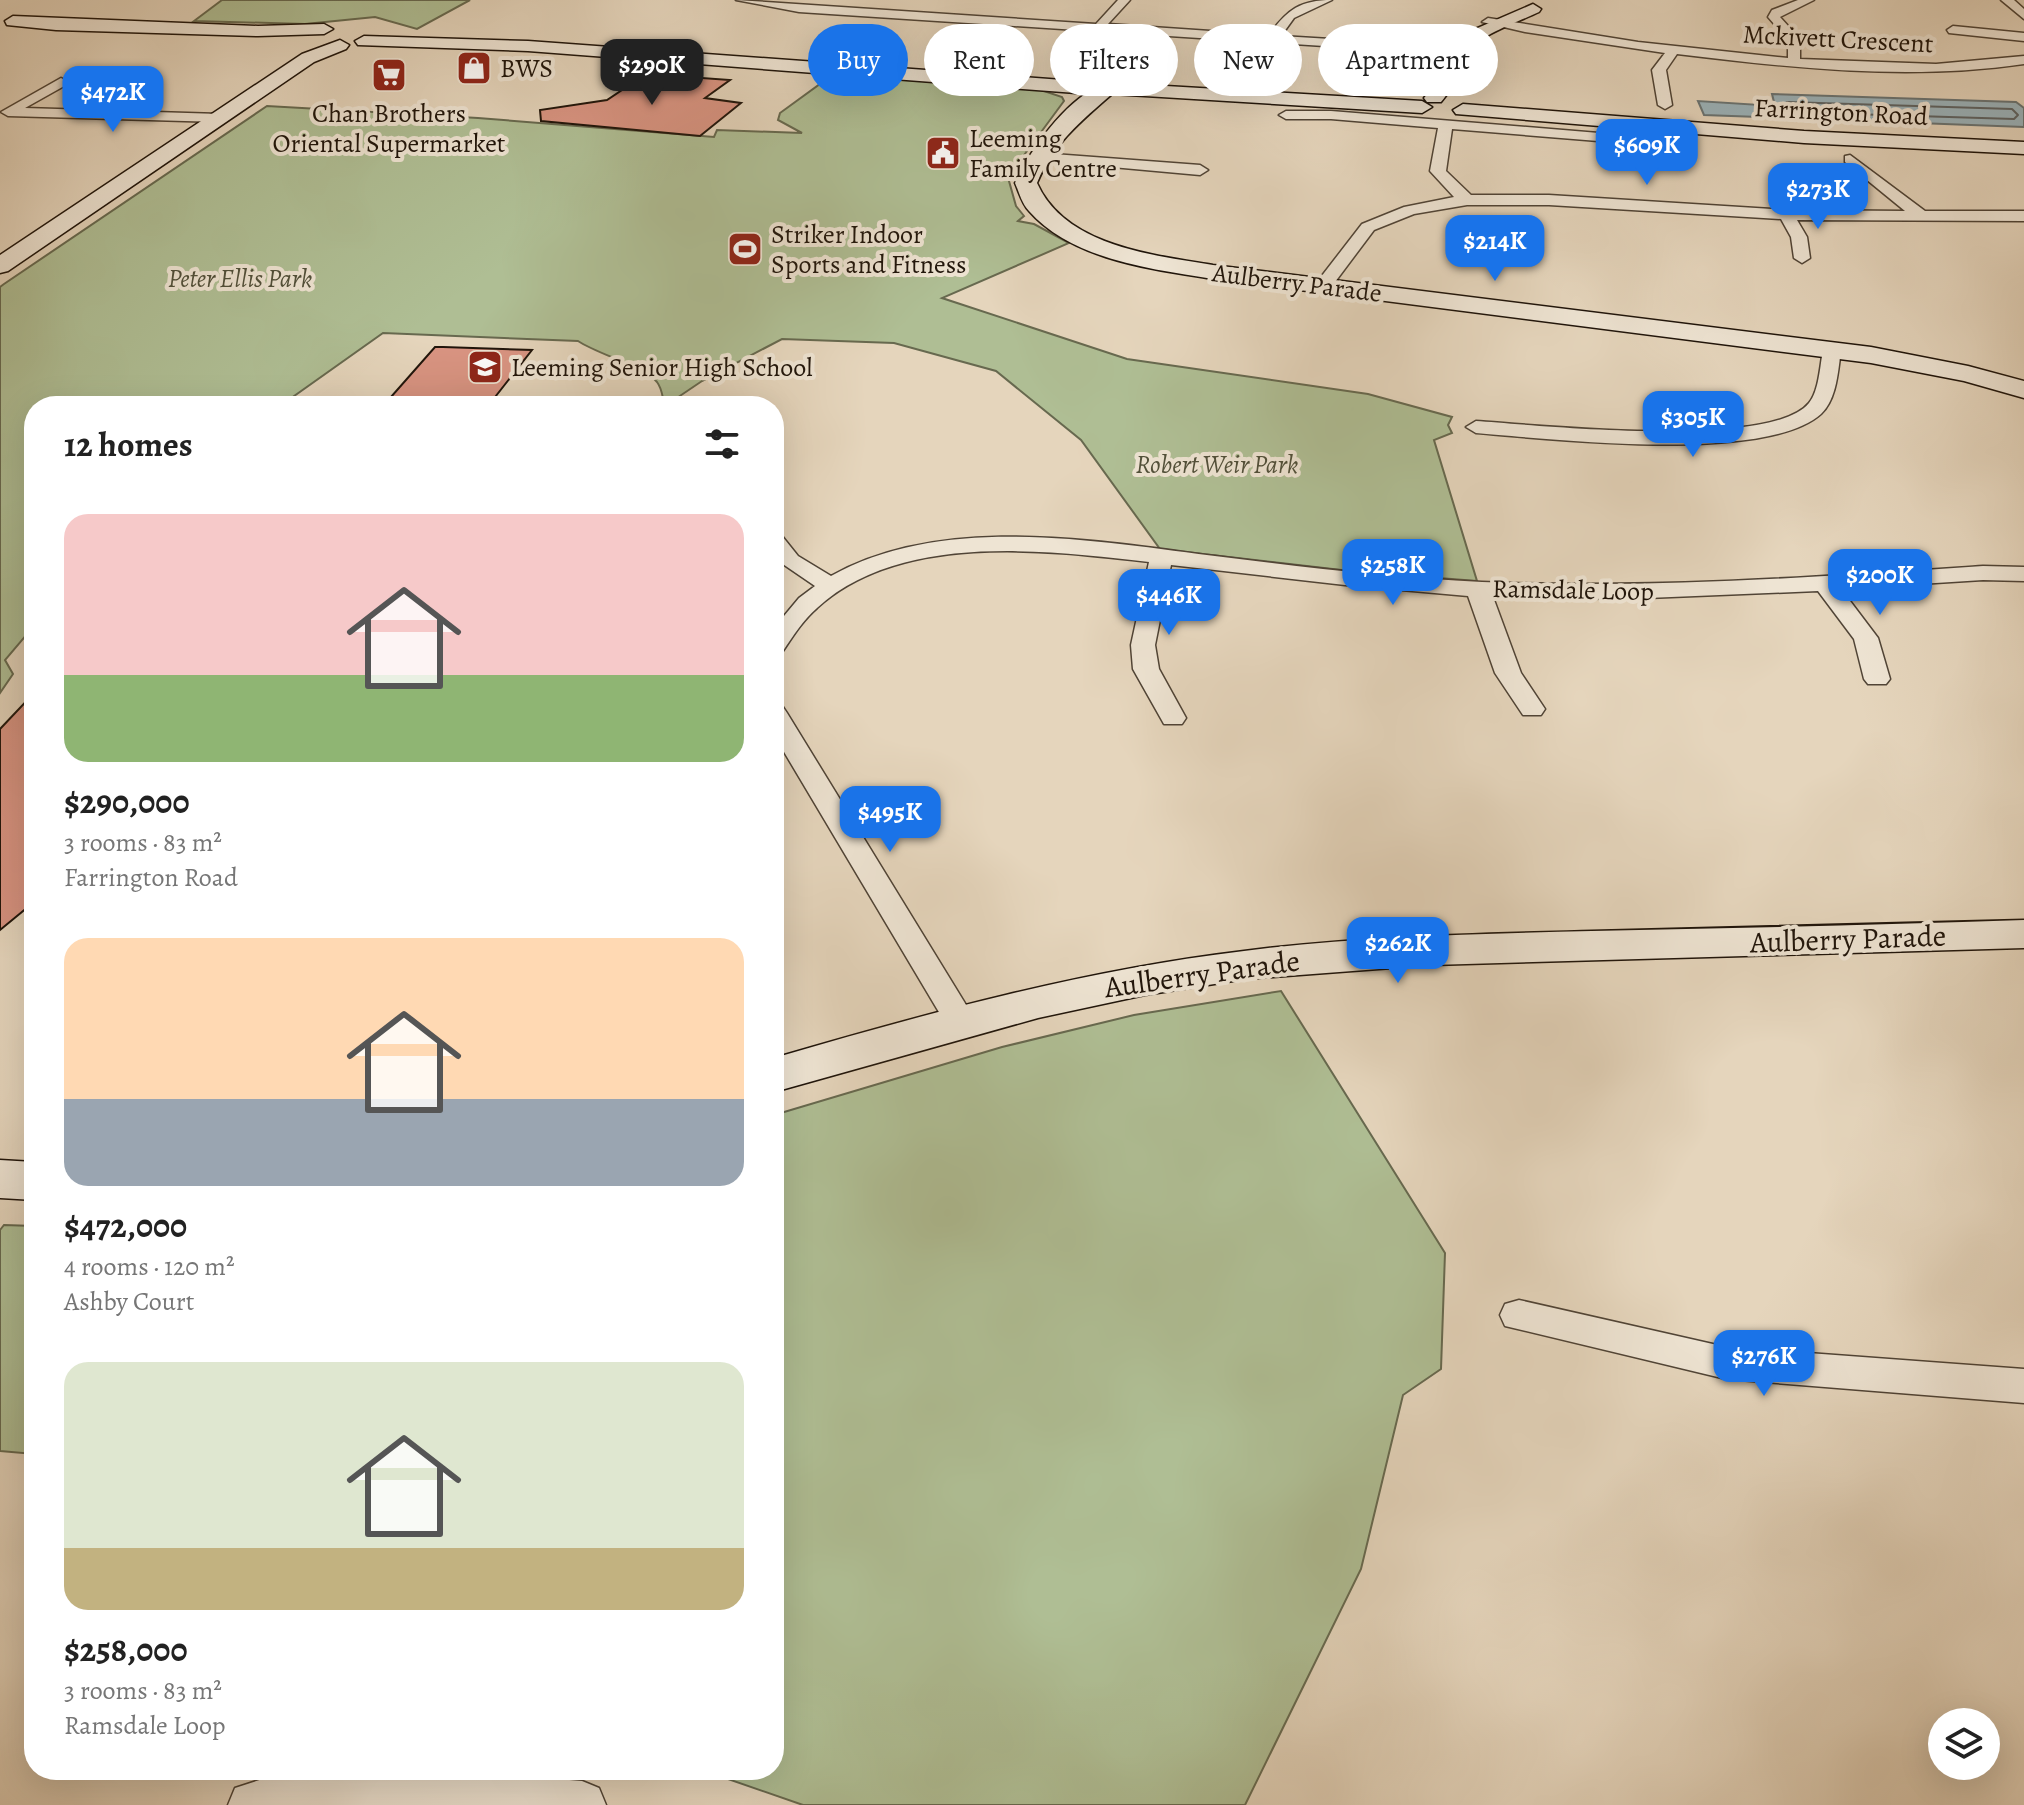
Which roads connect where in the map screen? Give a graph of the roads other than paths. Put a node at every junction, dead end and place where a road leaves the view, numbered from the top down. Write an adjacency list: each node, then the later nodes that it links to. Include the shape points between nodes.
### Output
1 (742, 0): 8 (street)
2 (890, 0): 8 (street)
3 (1124, 0): 13 (street)
4 (1322, 0): 14 (street, via 1290,15)
5 (1808, 0): 23 (street, via 1774,17 1794,39)
6 (2007, 0): 9 (street)
7 (1541, 7): 11 (main road)
8 (875, 12): 12 (street)
9 (2024, 15)
10 (8, 18): 16 (main road, via 56,25); 20 (main road)
11 (1497, 22): 15 (main road); 21 (street, Mckivett Crescent)
12 (1054, 24)
13 (1102, 24)
14 (1283, 24)
15 (1494, 24)
16 (324, 29): 18 (main road, via 360,27); 20 (main road, via 308,34)
17 (1953, 30): 19 (street)
18 (370, 36): 20 (main road, via 340,45); 24 (main road, Farrington Road); 27 (main road, Farrington Road, via 572,43)
19 (2024, 37)
20 (306, 46): 36 (main road)
21 (1673, 51): 23 (street, Mckivett Crescent); 33 (street, via 1659,70)
22 (2024, 60): 23 (street, Mckivett Crescent, via 1928,70)
23 (1794, 62)
24 (924, 74)
25 (924, 76): 28 (main road, via 853,73)
26 (61, 82): 34 (street)
27 (1050, 85)
28 (806, 86)
29 (1178, 92): 32 (main road, Farrington Road)
30 (1089, 96): 40 (main road, Aulberry Parade)
31 (1445, 96): 32 (main road)
32 (1444, 101): 39 (main road, Farrington Road, via 1788,136)
33 (1665, 105)
34 (4, 114): 36 (street)
35 (1286, 115): 37 (street)
36 (220, 118): 48 (main road)
37 (1446, 123): 38 (street); 43 (street, via 1438,171)
38 (1635, 140)
39 (2024, 145)
40 (1040, 157): 42 (street); 49 (main road, Aulberry Parade, via 1028,178 1028,191 1048,217 1080,237 1174,266)
41 (1850, 159): 44 (street)
42 (1200, 170)
43 (1467, 200): 45 (street, via 1535,199 1606,211); 49 (street, via 1410,210 1368,227)
44 (1919, 214): 45 (street); 46 (street)
45 (1786, 215): 47 (street, via 1799,237)
46 (2024, 216)
47 (1802, 258)
48 (0, 266)
49 (1323, 286): 50 (main road, Aulberry Parade)
50 (1832, 350): 51 (main road, Aulberry Parade, via 1932,366); 52 (street, via 1814,410 1754,433 1640,435)
51 (2024, 390)
52 (1476, 427)
53 (784, 556): 57 (street)
54 (1161, 557): 57 (street, Ramsdale Loop, via 1051,543 984,544 893,560); 58 (street, Ramsdale Loop); 62 (street, via 1143,645 1146,669)
55 (2024, 574): 56 (street, Ramsdale Loop)
56 (1824, 583): 58 (street, Ramsdale Loop, via 1622,592); 60 (street, via 1866,638)
57 (829, 584): 59 (street, Ramsdale Loop)
58 (1478, 589): 61 (street, via 1508,673)
59 (784, 631)
60 (1877, 679)
61 (1532, 709)
62 (1173, 718)
63 (784, 730): 65 (street)
64 (2024, 934): 65 (main road, Aulberry Parade, via 1345,955 1200,971)
65 (960, 1021): 66 (main road, Aulberry Parade)
66 (784, 1072)
67 (0, 1179): 68 (main road)
68 (24, 1180)
69 (1519, 1315): 70 (street, via 1726,1363)
70 (2024, 1386)
71 (252, 1805): 72 (street, via 290,1794 389,1790)
72 (582, 1805)

